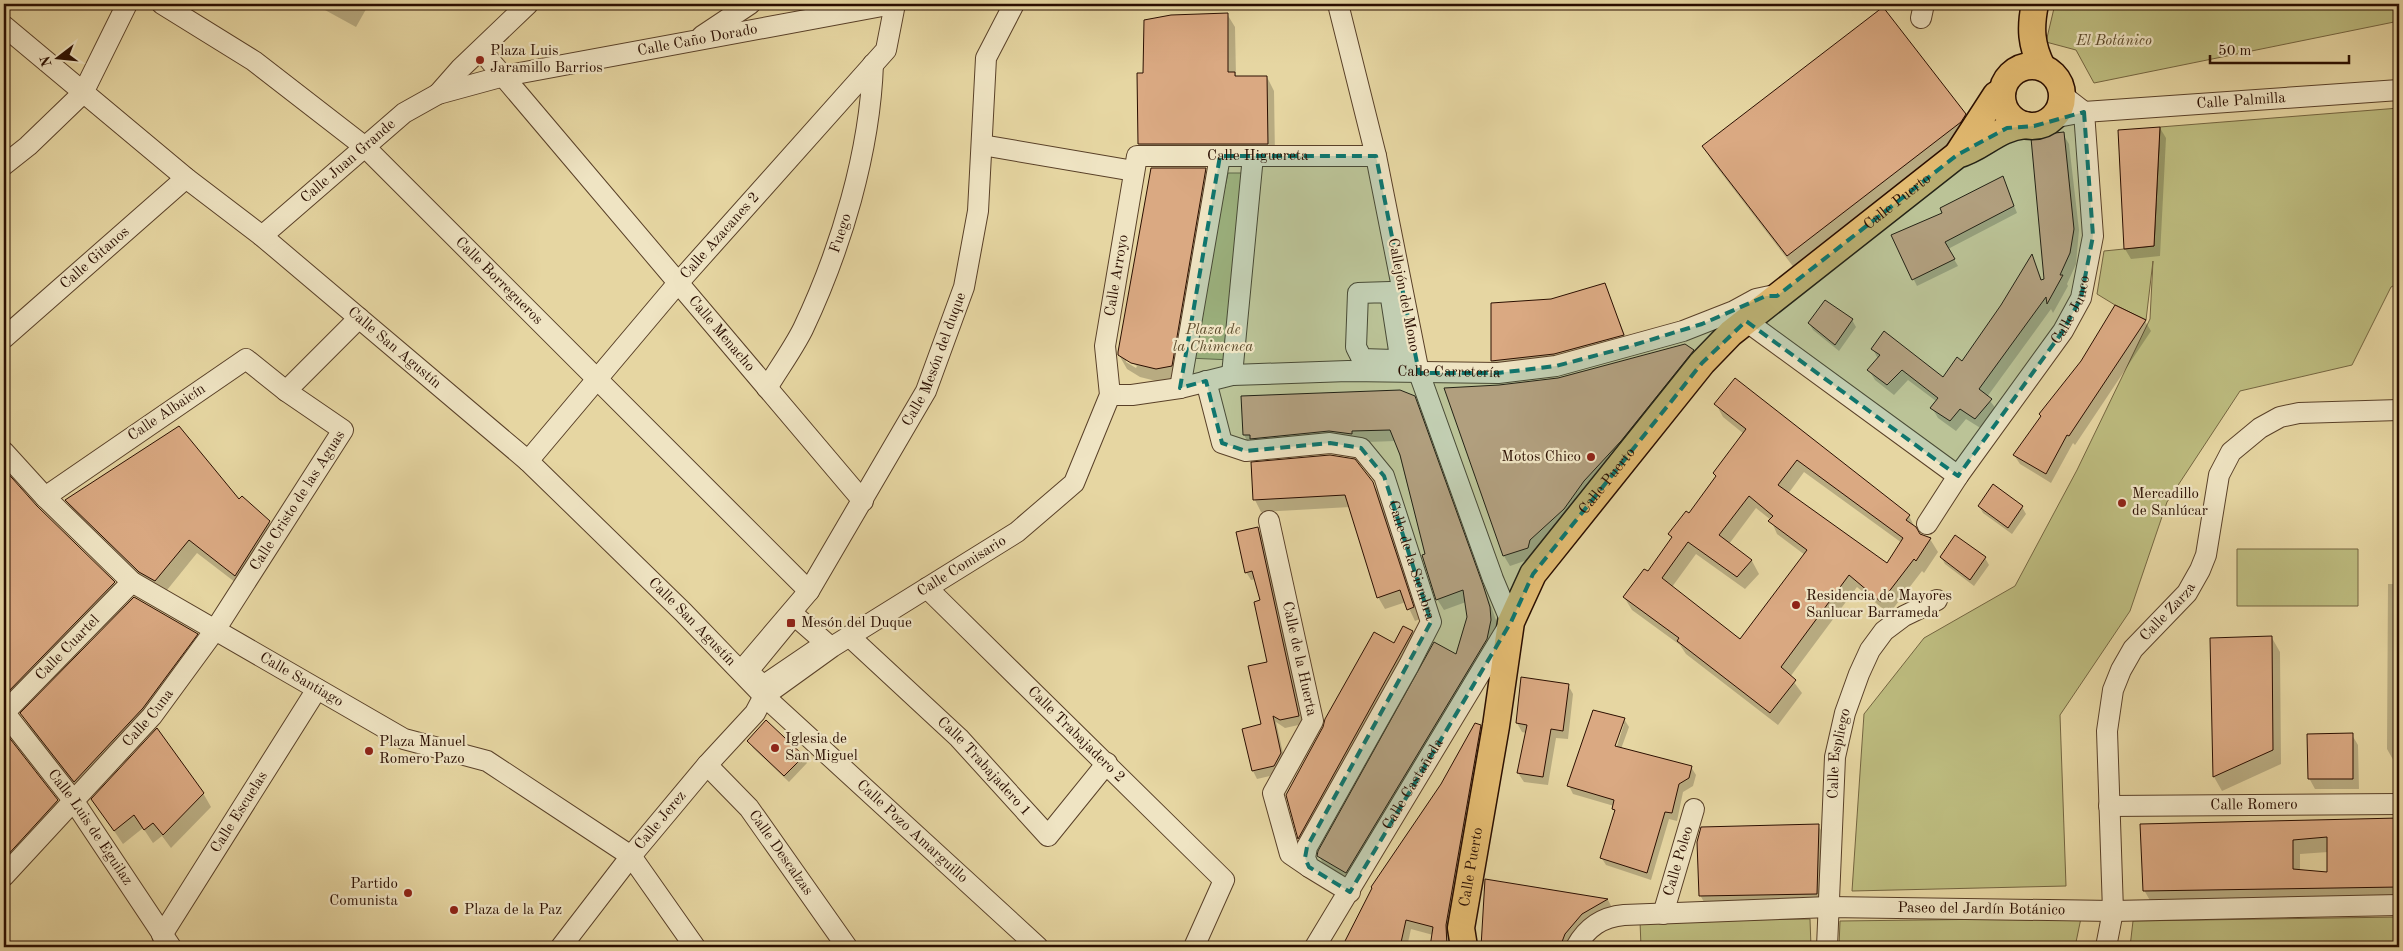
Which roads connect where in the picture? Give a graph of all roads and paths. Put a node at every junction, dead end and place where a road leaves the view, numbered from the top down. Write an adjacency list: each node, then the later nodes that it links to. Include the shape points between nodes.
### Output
1 (127, 4): 17 (street)
2 (162, 4): 23 (street, Calle Borregueros, via 254,61)
3 (528, 4): 11 (street)
4 (750, 4): 10 (street)
5 (894, 4): 10 (street, Calle Caño Dorado); 12 (street, Calle Azacanes 2, via 886,50)
6 (1014, 4): 22 (street, Calle Mesón del duque, via 986,58)
7 (1338, 4): 27 (street, Callejón del Mono)
8 (2034, 10): 13 (main road, Calle Puerto, via 2032,43); 15 (main road, Calle Puerto, via 2024,27)
9 (4, 26): 17 (street, Calle San Agustín)
10 (694, 41): 14 (street, Calle Caño Dorado)
11 (481, 50): 14 (street); 18 (street)
12 (873, 64): 33 (street, Calle Azacanes 2); 43 (street, Fuego, via 872,104 858,170 836,247 802,330)
13 (2042, 68): 15 (main road, via 2025,66); 19 (main road, via 2056,78)
14 (504, 76): 18 (street); 33 (street, Calle Menacho)
15 (2005, 84): 21 (main road, via 2004,108 2008,115); 24 (main road, Calle Puerto)
16 (2399, 90): 20 (street, Calle Palmilla)
17 (83, 92): 29 (street); 30 (street, Calle San Agustín)
18 (438, 94): 23 (street, Calle Juan Grande, via 404,113)
19 (2057, 106): 20 (street, Calle Palmilla); 21 (main road, via 2034,126)
20 (2084, 112): 50 (street, Calle Junco, via 2093,236 2081,298 2063,331)
21 (2025, 125): 24 (main road, Calle Puerto, via 2007,128 1970,152)
22 (982, 145): 28 (street, Calle Higuereta); 52 (street, Calle Mesón del duque, via 978,211 964,287 926,391)
23 (365, 147): 31 (street, Calle Juan Grande); 41 (street, Calle Borregueros)
24 (1957, 155): 34 (main road, Calle Puerto)
25 (1220, 156): 26 (street, Calle Higuereta); 28 (street, Calle Higuereta); 44 (street)
26 (1253, 156): 27 (street, Calle Higuereta); 40 (street)
27 (1376, 156): 32 (street, Callejón del Mono)
28 (1136, 164): 46 (street, Calle Arroyo, via 1105,346)
29 (4, 165)
30 (186, 178): 31 (street, Calle San Agustín); 37 (street, Calle Gitanos)
31 (262, 236): 35 (street, Calle San Agustín)
32 (1400, 281): 38 (street, via 1353,282); 39 (street, Callejón del Mono)
33 (678, 283): 41 (street, Calle Azacanes 2); 43 (street, Calle Menacho)
34 (1777, 296): 36 (main road, Calle Puerto); 39 (street, Calle Carretería, via 1756,299 1683,330 1556,366 1498,373)
35 (359, 318): 45 (street); 49 (street, Calle San Agustín)
36 (1746, 321): 50 (street); 55 (main road, Calle Puerto, via 1702,362)
37 (4, 338)
38 (1348, 371): 39 (street, Calle Carretería); 40 (street, Calle Carretería)
39 (1419, 373): 56 (street, Callejón del Mono)
40 (1232, 375): 42 (street, Calle Carretería)
41 (596, 380): 49 (street, Calle Azacanes 2); 59 (street, Calle Borregueros)
42 (1206, 381): 44 (street, Calle Carretería); 75 (street, Calle de la Siembra, via 1222,443 1246,451 1330,443 1361,448 1374,461 1384,476 1431,622 1307,847 1305,858)
43 (767, 388): 52 (street, Calle Menacho)
44 (1180, 388): 46 (street, Calle Carretería)
45 (286, 391): 51 (street, Calle Albaicín, via 246,359); 62 (street, Calle Cristo de las Aguas, via 343,430)
46 (1110, 395): 58 (street, Calle Comisario, via 1074,483 1017,532)
47 (2399, 410): 72 (street, Calle Zarza, via 2299,413 2280,417 2260,428 2231,452 2220,475 2206,555 2200,570 2186,592 2133,649 2112,690 2107,731)
48 (4, 452): 51 (street, Calle Santiago)
49 (528, 461): 64 (street, Calle San Agustín)
50 (1958, 476): 54 (street, Calle Junco)
51 (45, 497): 57 (street, Calle Santiago)
52 (863, 501): 59 (street, Calle Mesón del duque)
53 (1269, 521): 75 (street, Calle de la Huerta, via 1312,722 1273,794 1290,854)
54 (1927, 524)
55 (1534, 574): 56 (street, via 1513,585); 61 (main road, Calle Puerto)
56 (1493, 579): 61 (street, Callejón del Mono)
57 (132, 582): 62 (street, Calle Santiago); 67 (street, Calle Cuartel)
58 (927, 588): 63 (street, Calle Comisario); 68 (street, Calle Trabajadero 2)
59 (808, 591): 64 (street, Calle Mesón del duque)
60 (1937, 600): 79 (street, Calle Espliego, via 1904,616 1884,631 1870,650 1845,713 1835,757)
61 (1511, 622): 77 (street, Calle Castañeda); 83 (main road, Calle Puerto)
62 (215, 630): 65 (street, Calle Santiago); 70 (street, Calle Cuna, via 152,716)
63 (849, 636): 66 (street, Calle Comisario); 68 (street, Calle Trabajadero 1, via 959,738 1048,836)
64 (740, 671): 66 (street, Calle San Agustín)
65 (318, 690): 74 (street, Calle Santiago, via 404,739 486,760); 82 (street, Calle Escuelas)
66 (763, 691): 69 (street, Calle Jerez, via 755,713); 87 (street, Calle Pozo Amarguillo)
67 (4, 712): 70 (street, Calle Luis de Eguilaz)
68 (1107, 763): 88 (street, Calle Trabajadero 2, via 1224,880)
69 (708, 765): 74 (street, Calle Jerez); 86 (street, Calle Descalzas, via 749,808)
70 (73, 800): 76 (street, Calle Cuna); 82 (street, Calle Luis de Eguilaz)
71 (2399, 804): 72 (street, Calle Romero)
72 (2109, 806): 80 (street, Calle Zarza)
73 (1694, 809): 81 (street, Calle Poleo)
74 (631, 856): 84 (street, Calle Jerez); 85 (street)
75 (1309, 867): 77 (street)
76 (4, 876)
77 (1350, 892): 89 (street, Calle Castañeda)
78 (2399, 905): 80 (street, Paseo del Jardín Botánico)
79 (1829, 907): 80 (street, Paseo del Jardín Botánico); 81 (street, Paseo del Jardín Botánico); 91 (street, Calle Espliego)
80 (2114, 911): 92 (street, Calle Zarza)
81 (1663, 914): 90 (street, Paseo del Jardín Botánico, via 1604,919 1588,930)
82 (166, 941)
83 (1459, 941)
84 (569, 944)
85 (695, 947)
86 (847, 947)
87 (1038, 947)
88 (1194, 947)
89 (1315, 947)
90 (1576, 947)
91 (1827, 947)
92 (2106, 947)

